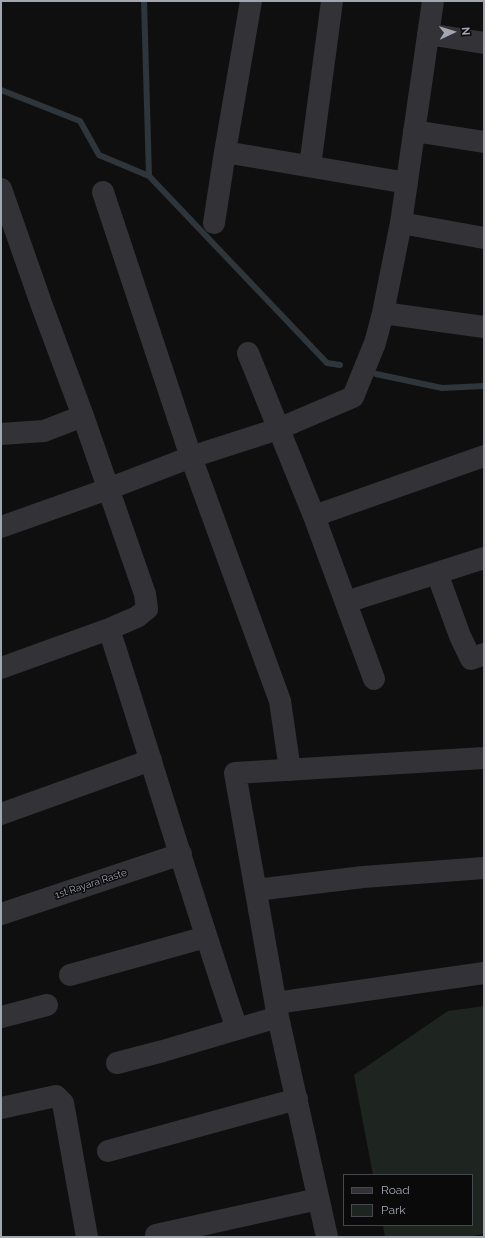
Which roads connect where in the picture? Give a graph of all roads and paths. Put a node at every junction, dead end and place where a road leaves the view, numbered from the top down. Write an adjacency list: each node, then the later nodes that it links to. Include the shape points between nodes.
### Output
1 (251, 1): 8 (street)
2 (332, 1): 9 (street)
3 (433, 1): 4 (street)
4 (428, 34): 5 (street); 6 (street)
5 (484, 43)
6 (414, 130): 7 (street); 10 (street)
7 (484, 142)
8 (225, 152): 9 (street); 13 (street)
9 (310, 166): 10 (street)
10 (407, 183): 14 (street)
11 (1, 189): 19 (street)
12 (103, 192): 23 (street)
13 (214, 223)
14 (401, 223): 15 (street); 16 (street)
15 (484, 238)
16 (383, 313): 17 (street); 20 (street, via 375,343 353,397)
17 (484, 327)
18 (248, 353): 20 (street)
19 (83, 416): 21 (street, via 44,431); 24 (street)
20 (278, 429): 23 (street); 25 (street)
21 (1, 434)
22 (484, 456): 25 (street)
23 (191, 457): 24 (street); 36 (street, via 280,701)
24 (108, 489): 26 (street); 30 (street, via 145,594 147,609 137,617)
25 (314, 516): 29 (street)
26 (1, 527)
27 (484, 558): 28 (street)
28 (437, 573): 29 (street); 31 (street, via 471,659)
29 (346, 602): 33 (street)
30 (109, 629): 32 (street); 35 (street)
31 (484, 654)
32 (1, 668)
33 (374, 679)
34 (484, 758): 36 (street)
35 (151, 760): 37 (street); 38 (street)
36 (290, 770): 40 (street, via 235,773)
37 (1, 814)
38 (181, 854): 41 (street, 1st Rayara Raste); 42 (street)
39 (484, 868): 40 (street, via 362,877)
40 (256, 890): 46 (street)
41 (1, 914)
42 (206, 938): 44 (street); 48 (street)
43 (484, 972): 46 (street)
44 (70, 975)
45 (47, 1005): 47 (street)
46 (277, 1010): 48 (street); 50 (street)
47 (1, 1018)
48 (237, 1029): 49 (street)
49 (117, 1063)
50 (297, 1100): 52 (street); 53 (street)
51 (1, 1108): 55 (street, via 56,1096 63,1103)
52 (108, 1151)
53 (318, 1199): 54 (street); 56 (street)
54 (156, 1235)
55 (87, 1237)
56 (328, 1237)

